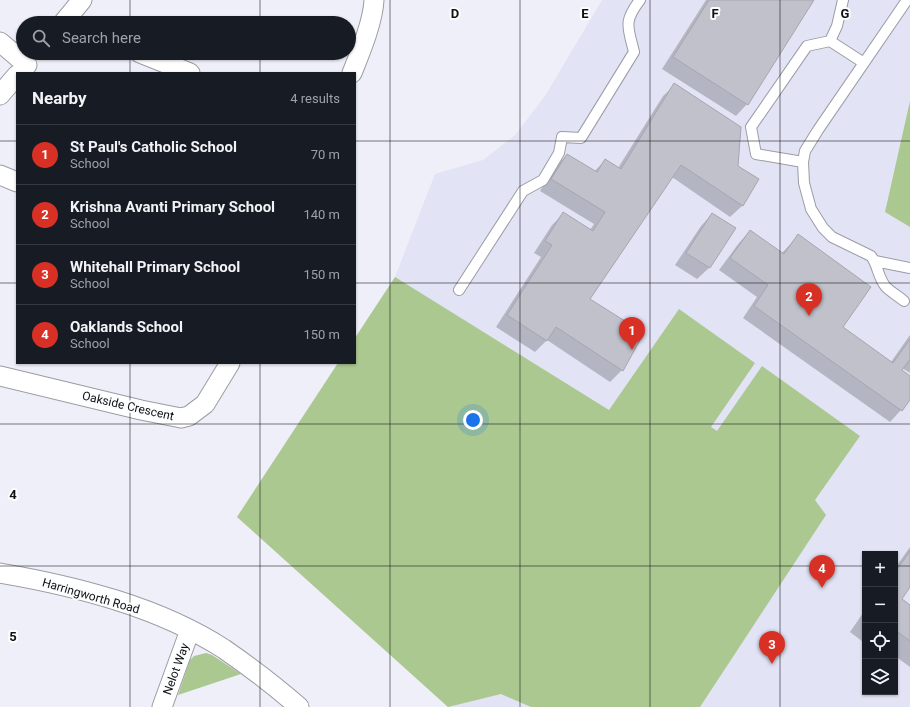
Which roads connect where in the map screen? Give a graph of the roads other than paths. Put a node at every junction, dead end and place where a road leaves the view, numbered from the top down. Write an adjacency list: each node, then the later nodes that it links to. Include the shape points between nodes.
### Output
1 (82, 0): 6 (street)
2 (374, 0): 12 (street, via 366,34)
3 (640, 0): 19 (lane, via 627,25 634,52 581,138 562,137 559,153 543,180 523,191)
4 (843, 0): 7 (lane, via 837,26)
5 (907, 0): 10 (lane)
6 (72, 16)
7 (830, 41): 10 (lane); 14 (lane, via 807,46 751,127 756,154)
8 (0, 42): 13 (street)
9 (158, 60): 11 (street)
10 (864, 62): 14 (lane, via 805,151)
11 (188, 72)
12 (352, 72)
13 (16, 74)
14 (803, 162): 17 (lane, via 804,183 811,209 823,228 832,237 871,256)
15 (0, 175): 16 (street)
16 (16, 182)
17 (875, 261): 18 (lane); 20 (lane, via 886,287)
18 (910, 268)
19 (459, 290)
20 (904, 301)
21 (229, 364): 22 (street, Oakside Crescent, via 205,404 189,416 180,418)
22 (0, 376)
23 (0, 574): 24 (street, Harringworth Road, via 129,604)
24 (190, 630): 25 (street, Nelot Way); 26 (street, Harringworth Road, via 248,666)
25 (162, 707)
26 (299, 707)

